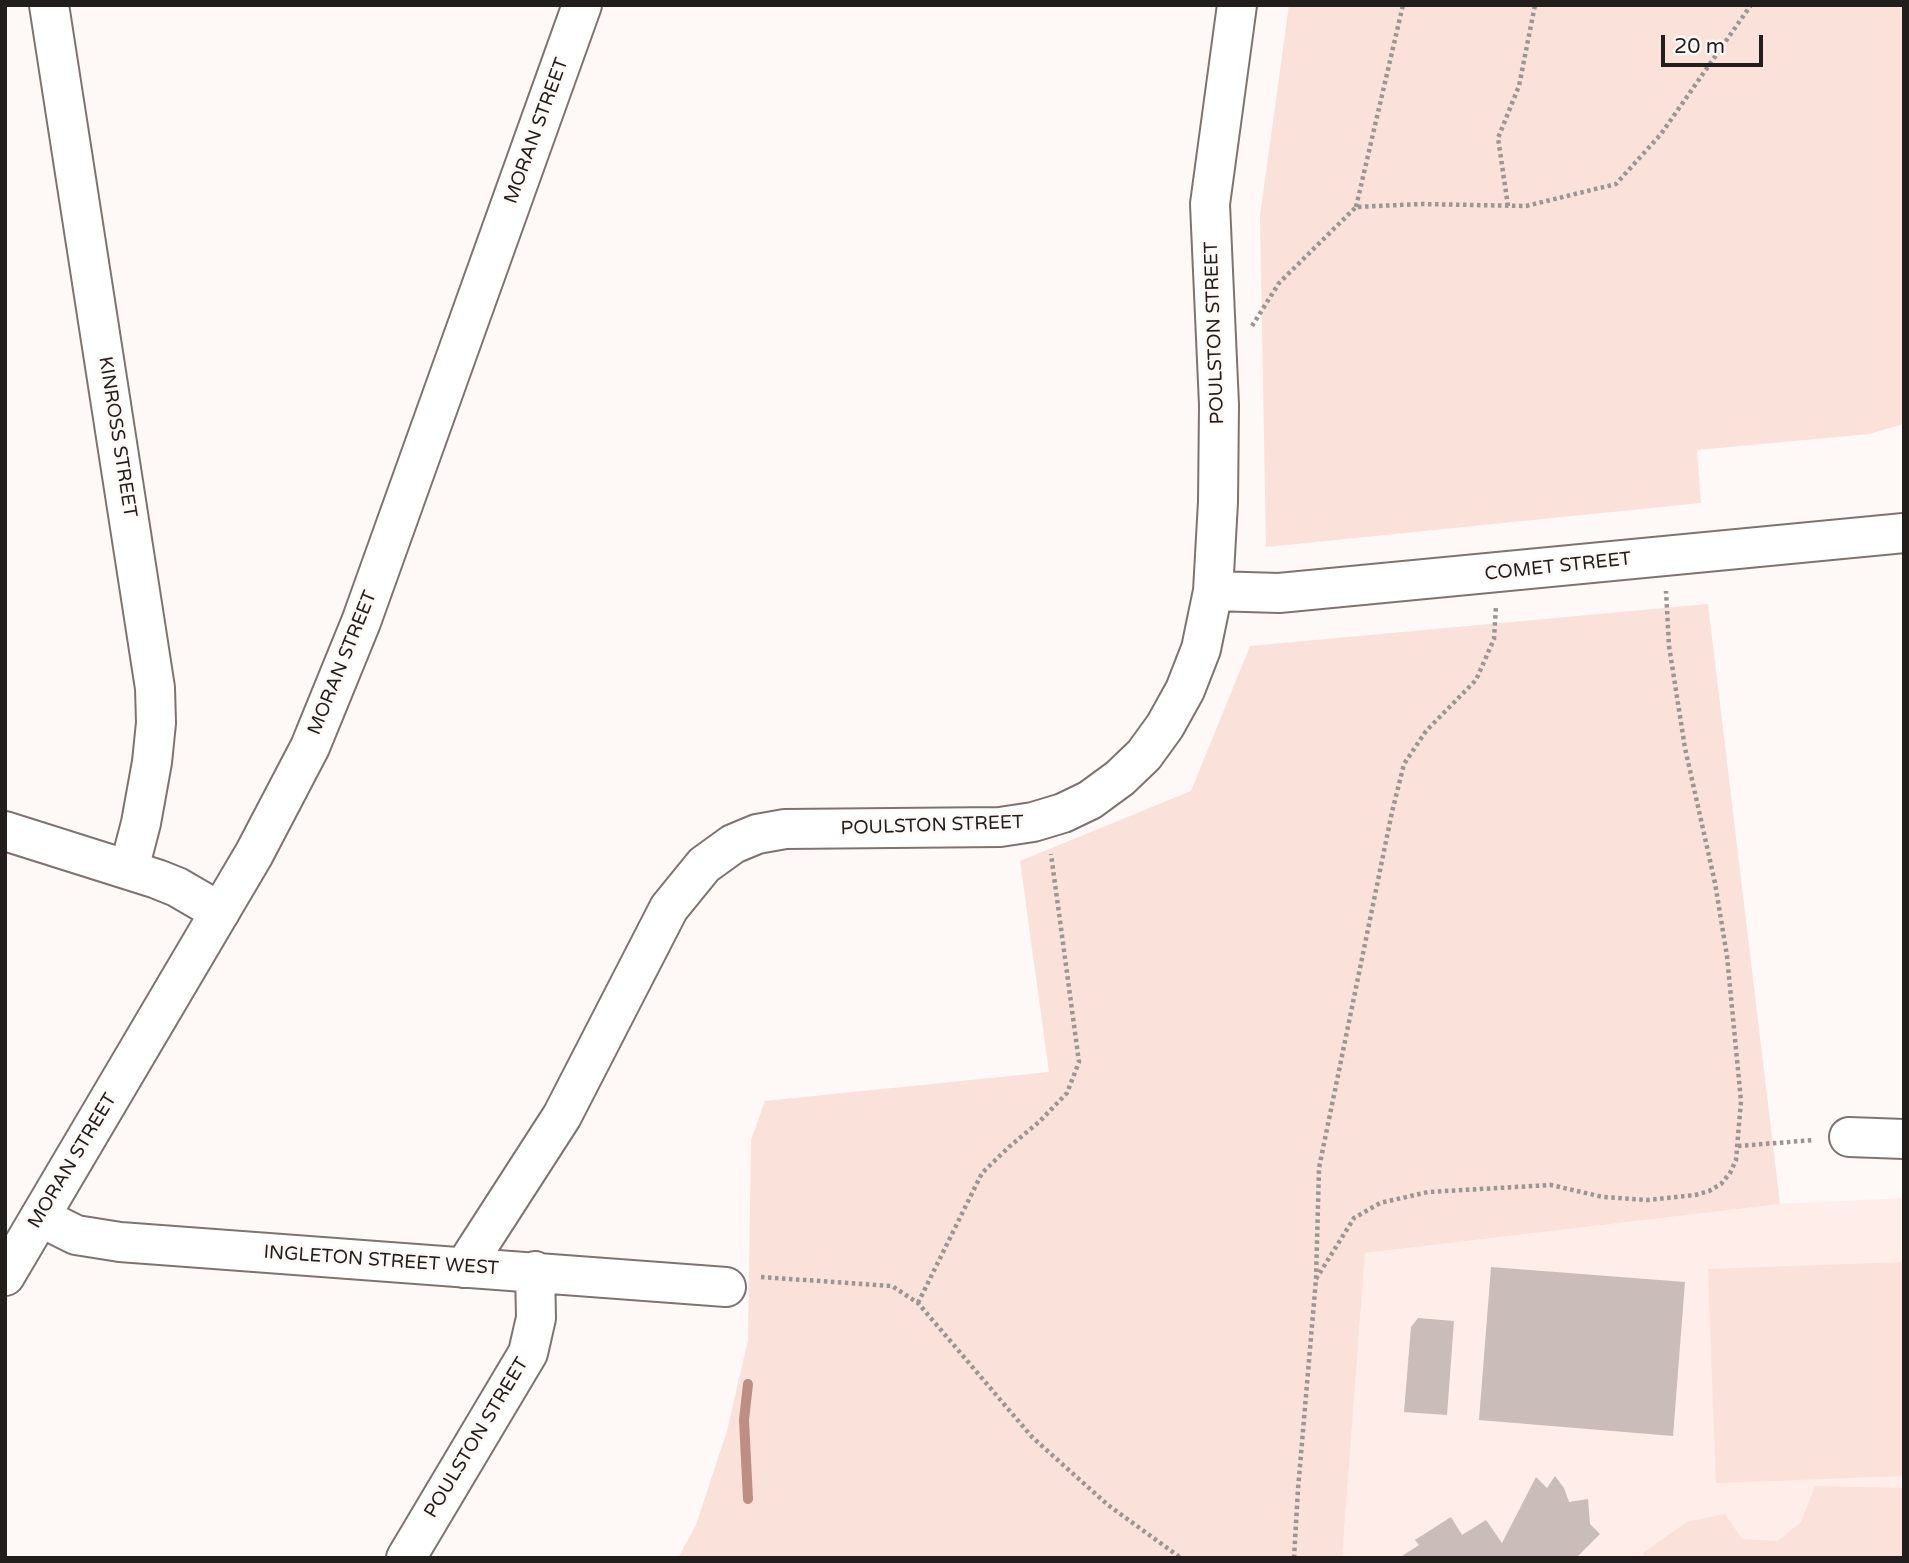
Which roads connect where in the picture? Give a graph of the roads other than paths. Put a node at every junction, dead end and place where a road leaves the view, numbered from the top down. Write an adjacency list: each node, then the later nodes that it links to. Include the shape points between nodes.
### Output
1 (49, 5): 7 (street, KINROSS STREET, via 155,688 152,762)
2 (582, 5): 8 (street, MORAN STREET, via 336,686 283,800)
3 (1237, 5): 5 (street, POULSTON STREET, via 1210,204 1219,405)
4 (1904, 533): 5 (street, COMET STREET, via 1279,593)
5 (1213, 591): 12 (street, POULSTON STREET, via 1201,649 1165,726 1144,755 1090,800 1046,818 1000,827 785,829 733,844 704,865 669,908 562,1116)
6 (5, 831): 7 (street)
7 (129, 869): 8 (street, via 177,887)
8 (220, 912): 11 (street, MORAN STREET)
9 (1849, 1137): 10 (street)
10 (1904, 1139)
11 (40, 1217): 12 (street, INGLETON STREET WEST, via 76,1235 120,1242); 14 (street, MORAN STREET)
12 (464, 1268): 13 (street, INGLETON STREET WEST)
13 (536, 1271): 15 (street, INGLETON STREET WEST); 16 (street, POULSTON STREET, via 537,1318 528,1353)
14 (5, 1276)
15 (726, 1287)
16 (406, 1558)

